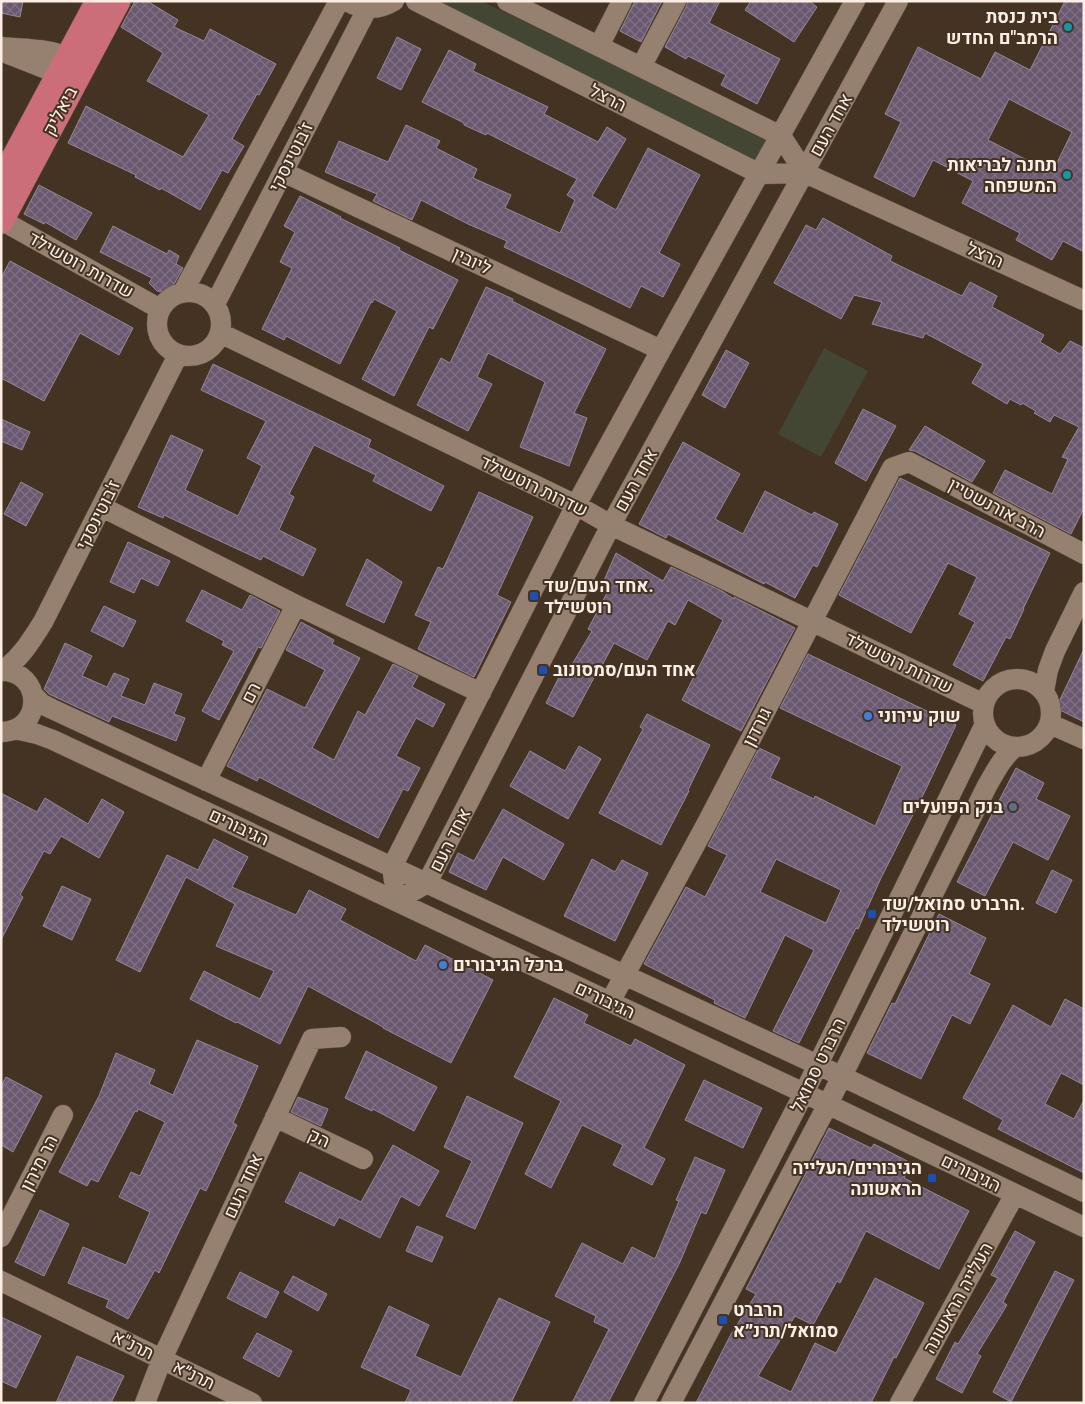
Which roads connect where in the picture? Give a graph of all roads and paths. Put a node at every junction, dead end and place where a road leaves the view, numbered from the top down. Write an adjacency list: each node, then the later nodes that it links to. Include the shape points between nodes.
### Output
1 (98, 1): 17 (main road, ביאליק)
2 (118, 1): 17 (main road, ביאליק)
3 (340, 1): 24 (street, ז'בוטינסקי)
4 (346, 1): 12 (street)
5 (394, 1): 12 (street, via 380,8)
6 (416, 1): 21 (street, הרצל)
7 (507, 1): 13 (street)
8 (622, 1): 13 (street)
9 (676, 1): 16 (street)
10 (855, 1): 18 (street)
11 (898, 1): 20 (street, אחד העם)
12 (367, 9): 19 (street, ז'בוטינסקי)
13 (599, 46): 16 (street)
14 (1, 47): 17 (street, via 40,50)
15 (1, 52): 17 (street)
16 (641, 67): 18 (street)
17 (69, 69): 22 (main road, ביאליק); 23 (main road, ביאליק)
18 (780, 136): 20 (street); 21 (street)
19 (283, 172): 26 (street, ז'בוטינסקי); 29 (street, ליובין)
20 (805, 173): 21 (street, הרצל); 25 (street, הרצל); 34 (street, אחד העם)
21 (760, 174): 29 (street)
22 (1, 182)
23 (1, 220): 27 (street, שדרות רוטשילד)
24 (183, 292): 26 (street, via 196,292); 27 (street, via 172,296)
25 (1083, 300)
26 (215, 304): 28 (street, via 221,322)
27 (160, 309): 30 (street, via 157,331 165,346)
28 (220, 334): 30 (street, via 204,353); 32 (street, שדרות רוטשילד)
29 (661, 350): 32 (street)
30 (178, 355): 33 (street, ז'בוטינסקי)
31 (909, 462): 35 (street, הרב אורנשטיין); 38 (street, גורדון, via 892,468)
32 (576, 506): 34 (street, שדרות רוטשילד); 43 (street)
33 (102, 508): 37 (street); 39 (street, ז'בוטינסקי)
34 (611, 525): 38 (street, שדרות רוטשילד); 52 (street, אחד העם)
35 (1084, 554)
36 (1084, 592): 42 (street, via 1055,650)
37 (296, 605): 43 (street); 50 (street, רם)
38 (812, 621): 44 (street, שדרות רוטשילד); 54 (street, גורדון)
39 (43, 622): 40 (street, ז'בוטינסקי, via 25,650); 41 (street, ז'בוטינסקי, via 30,656 28,677)
40 (2, 671): 41 (street, הגיבורים, via 23,677)
41 (32, 691): 47 (street, ז'בוטינסקי, via 34,703 28,720); 50 (street, הגיבורים, via 42,704)
42 (1044, 691): 44 (street, via 1026,679 1010,679 996,686); 46 (street, via 1052,712)
43 (481, 693): 51 (street)
44 (984, 704): 45 (street)
45 (985, 724): 49 (street, via 997,740); 57 (street, הרברט סמואל)
46 (1050, 724): 48 (street); 49 (street, via 1036,742)
47 (6, 732): 53 (street, הגיבורים, via 37,734 54,740)
48 (1084, 739)
49 (1015, 747): 58 (street, הרברט סמואל, via 987,786)
50 (206, 781): 51 (street, הגיבורים)
51 (392, 867): 52 (street, הגיבורים); 53 (street)
52 (427, 883): 53 (street, אחד העם); 54 (street, הגיבורים)
53 (396, 901): 55 (street, הגיבורים)
54 (624, 975): 55 (street, גורדון); 57 (street, הגיבורים)
55 (610, 1002): 59 (street, הגיבורים)
56 (341, 1036): 62 (street, אחד העם, via 312,1040)
57 (818, 1065): 58 (street, הגיבורים); 59 (street, הרברט סמואל)
58 (842, 1076): 60 (street, הרברט סמואל); 64 (street, הגיבורים)
59 (804, 1093): 60 (street, הגיבורים); 74 (street, הרברט סמואל)
60 (828, 1104): 65 (street, הגיבורים); 75 (street, הרברט סמואל)
61 (63, 1115): 67 (street, הר מירון)
62 (275, 1117): 63 (street, הק); 70 (street, אחד העם)
63 (363, 1158)
64 (1084, 1192)
65 (1015, 1194): 66 (street, הגיבורים); 76 (street, העלייה הראשונה)
66 (1084, 1227)
67 (1, 1238)
68 (1, 1281): 70 (street, תרנ"א)
69 (1, 1291): 70 (street, תרנ"א)
70 (162, 1359): 71 (street, אחד העם); 72 (street, אחד העם); 73 (street, תרנ״א)
71 (138, 1403)
72 (145, 1403)
73 (252, 1403)
74 (644, 1403)
75 (671, 1403)
76 (900, 1403)

